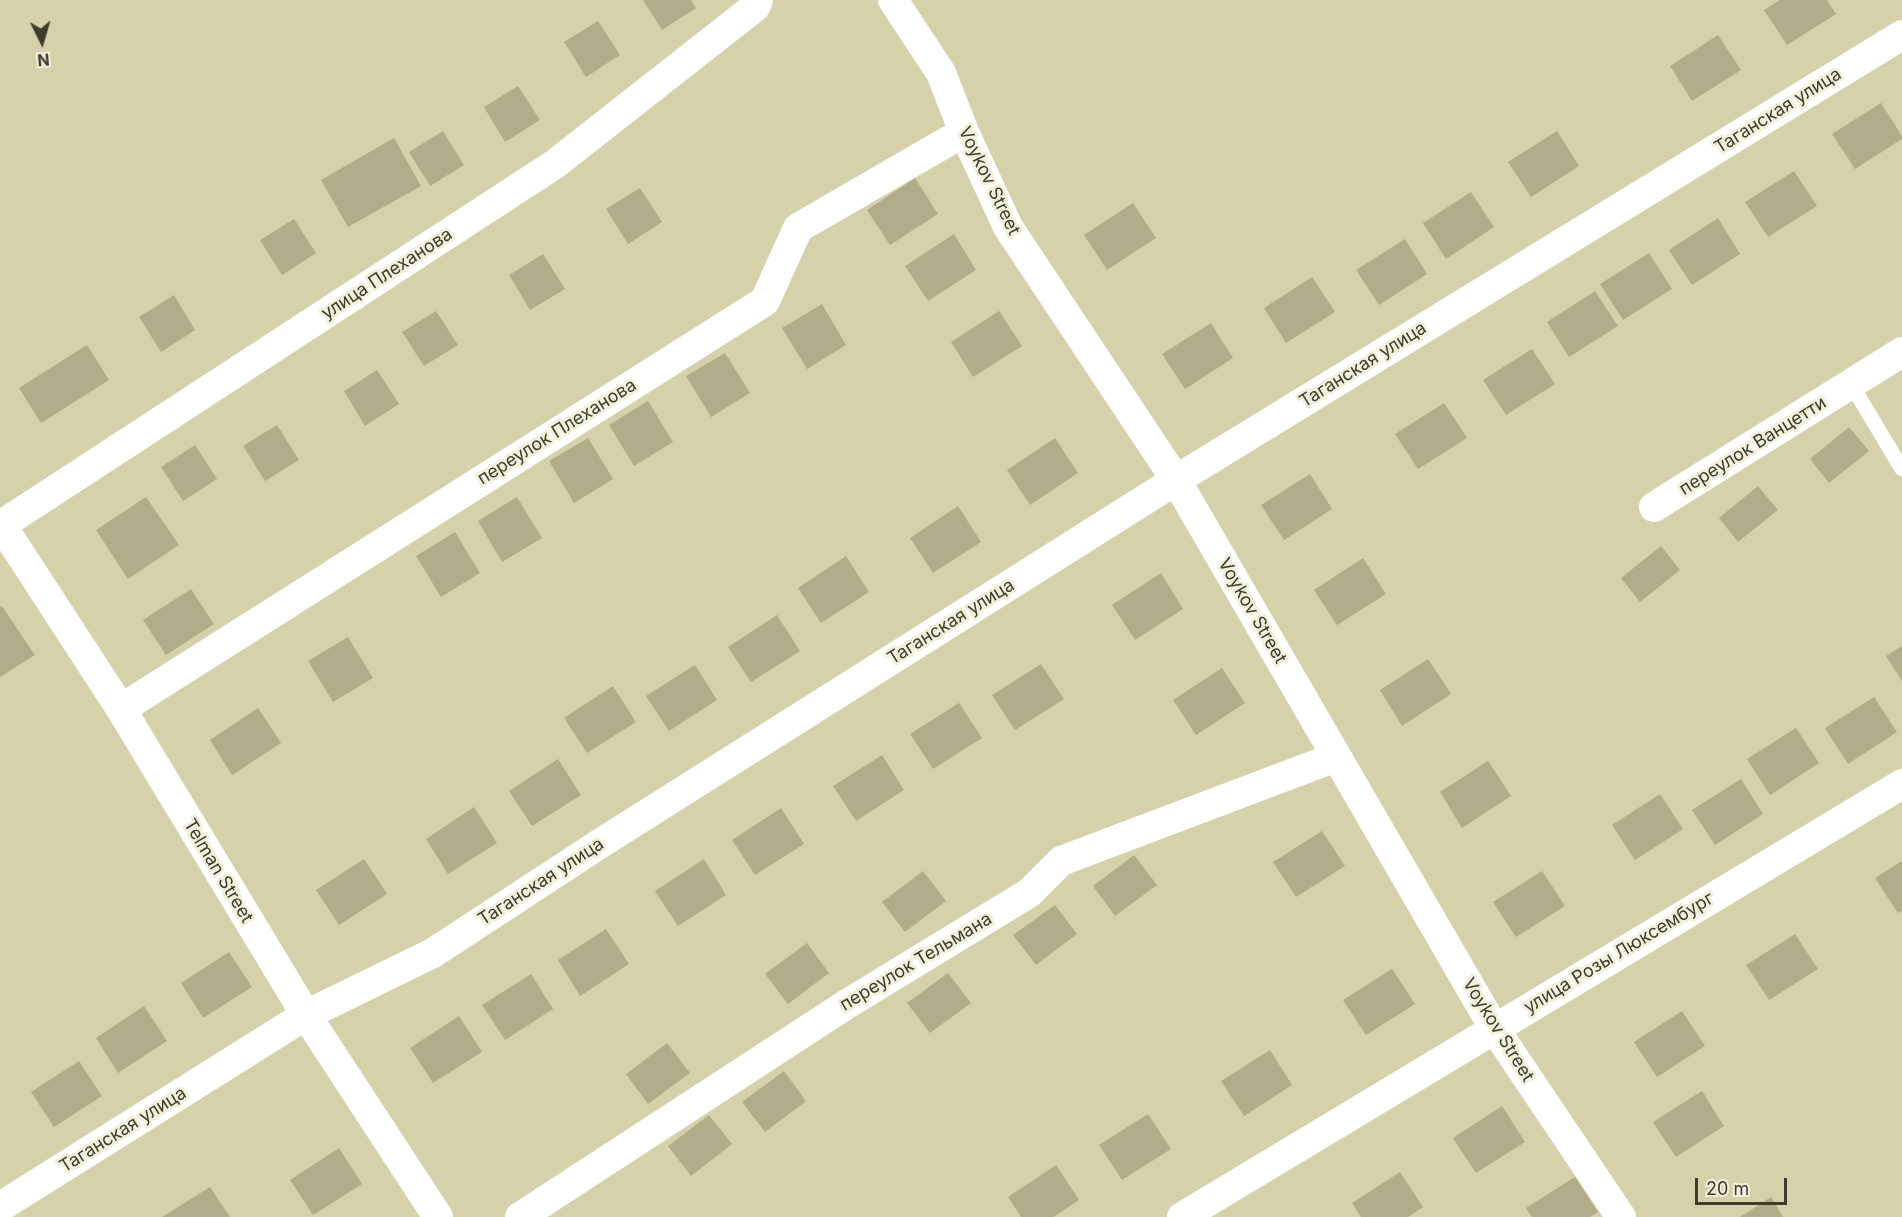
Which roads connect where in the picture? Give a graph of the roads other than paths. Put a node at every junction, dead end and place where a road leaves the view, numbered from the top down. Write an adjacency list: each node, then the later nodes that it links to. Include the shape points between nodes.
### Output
1 (758, 0): 10 (street, улица Плеханова, via 755,7 555,164)
2 (893, 0): 4 (street, Voykov Street, via 941,73)
3 (1902, 34): 8 (street, Таганская улица)
4 (964, 132): 8 (street, Voykov Street, via 1008,227); 11 (street, переулок Плеханова, via 798,228 765,301)
5 (1902, 352): 6 (street, переулок Ванцетти)
6 (1851, 384): 7 (lane); 9 (street, переулок Ванцетти)
7 (1902, 469)
8 (1176, 480): 12 (street, Voykov Street); 14 (street, Таганская улица, via 433,953)
9 (1654, 507)
10 (1, 525): 11 (street, Telman Street)
11 (121, 709): 14 (street, Telman Street)
12 (1336, 757): 15 (street, Voykov Street); 18 (street, переулок Тельмана, via 1061,861 1029,893 847,1004)
13 (1902, 784): 15 (street, улица Розы Люксембург)
14 (306, 1015): 16 (street, Таганская улица); 17 (street, Telman Street)
15 (1494, 1028): 19 (street, улица Розы Люксембург); 20 (street, Voykov Street)
16 (0, 1207)
17 (438, 1217)
18 (520, 1217)
19 (1182, 1217)
20 (1621, 1217)

